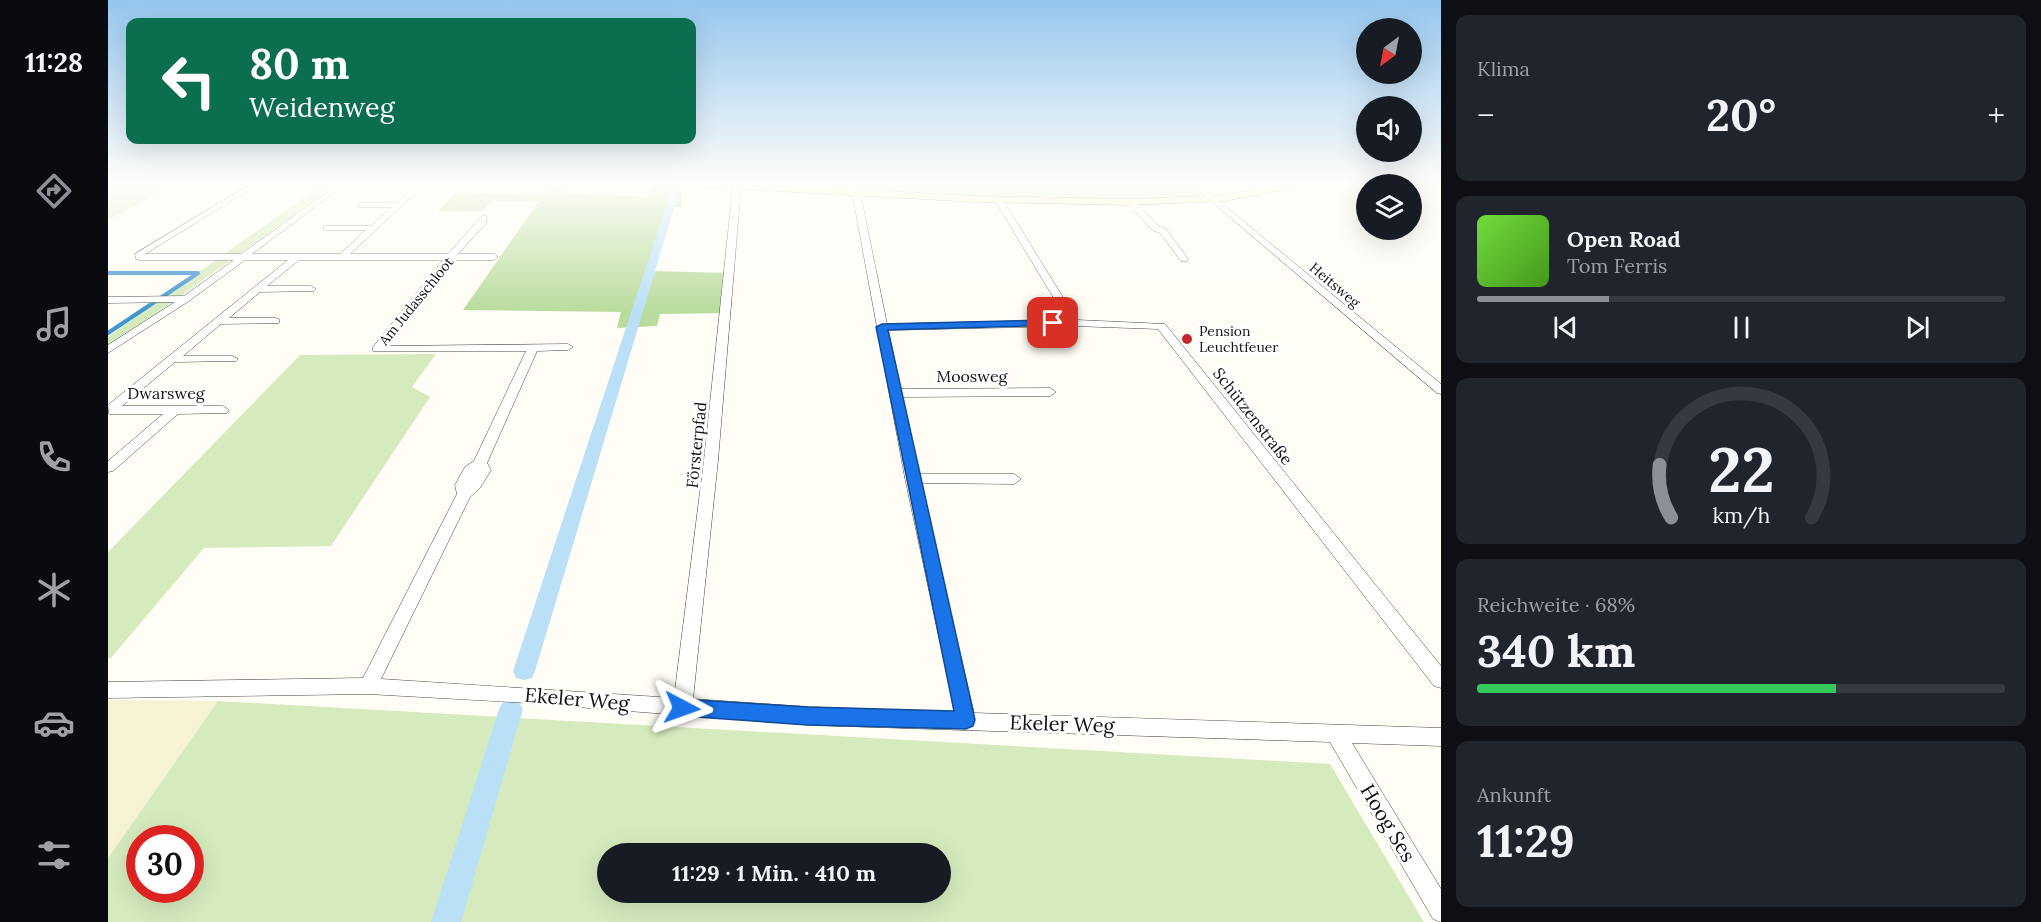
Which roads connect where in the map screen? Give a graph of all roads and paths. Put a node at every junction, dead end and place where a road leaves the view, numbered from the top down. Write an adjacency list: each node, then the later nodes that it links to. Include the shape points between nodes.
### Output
1 (185, 226): 12 (street, via 139,257)
2 (285, 226): 12 (street)
3 (479, 226): 15 (street, Am Judasschloot)
4 (733, 226): 42 (street, Försterpfad)
5 (863, 226): 24 (street)
6 (1015, 226): 23 (street)
7 (1153, 226): 16 (street, via 1163,231)
8 (1244, 226): 30 (street, Heitsweg)
9 (327, 228): 10 (street)
10 (372, 228): 14 (street)
11 (495, 256): 15 (street)
12 (243, 257): 13 (street); 19 (street)
13 (297, 257): 14 (street); 17 (street)
14 (342, 257): 15 (street)
15 (452, 257): 26 (street, Am Judasschloot, via 377,349)
16 (1184, 259)
17 (260, 289): 18 (street); 21 (street)
18 (311, 289)
19 (186, 299): 20 (street); 27 (street)
20 (108, 300)
21 (219, 321): 22 (street); 28 (street)
22 (275, 321)
23 (1074, 323): 24 (street, Schützenstraße); 39 (street, Schützenstraße, via 1161,326)
24 (882, 327): 32 (street)
25 (568, 347): 26 (street, Am Judasschloot)
26 (533, 348): 40 (street, via 480,463 484,470 464,494)
27 (108, 350)
28 (173, 359): 29 (street); 33 (street)
29 (232, 359)
30 (1441, 390)
31 (1050, 392): 32 (street, Moosweg)
32 (895, 393): 37 (street)
33 (109, 410): 34 (street, Dwarsweg)
34 (174, 410): 35 (street, Dwarsweg); 36 (street)
35 (224, 410)
36 (108, 468)
37 (912, 478): 38 (street); 43 (street)
38 (1014, 479)
39 (1441, 680)
40 (368, 686): 41 (street, Ekeler Weg); 42 (street, Ekeler Weg)
41 (108, 690)
42 (682, 708): 43 (street, Ekeler Weg)
43 (966, 720): 44 (street, Ekeler Weg)
44 (1336, 734): 45 (street, Ekeler Weg); 46 (street, Hoog Ses)
45 (1441, 737)
46 (1441, 911)

